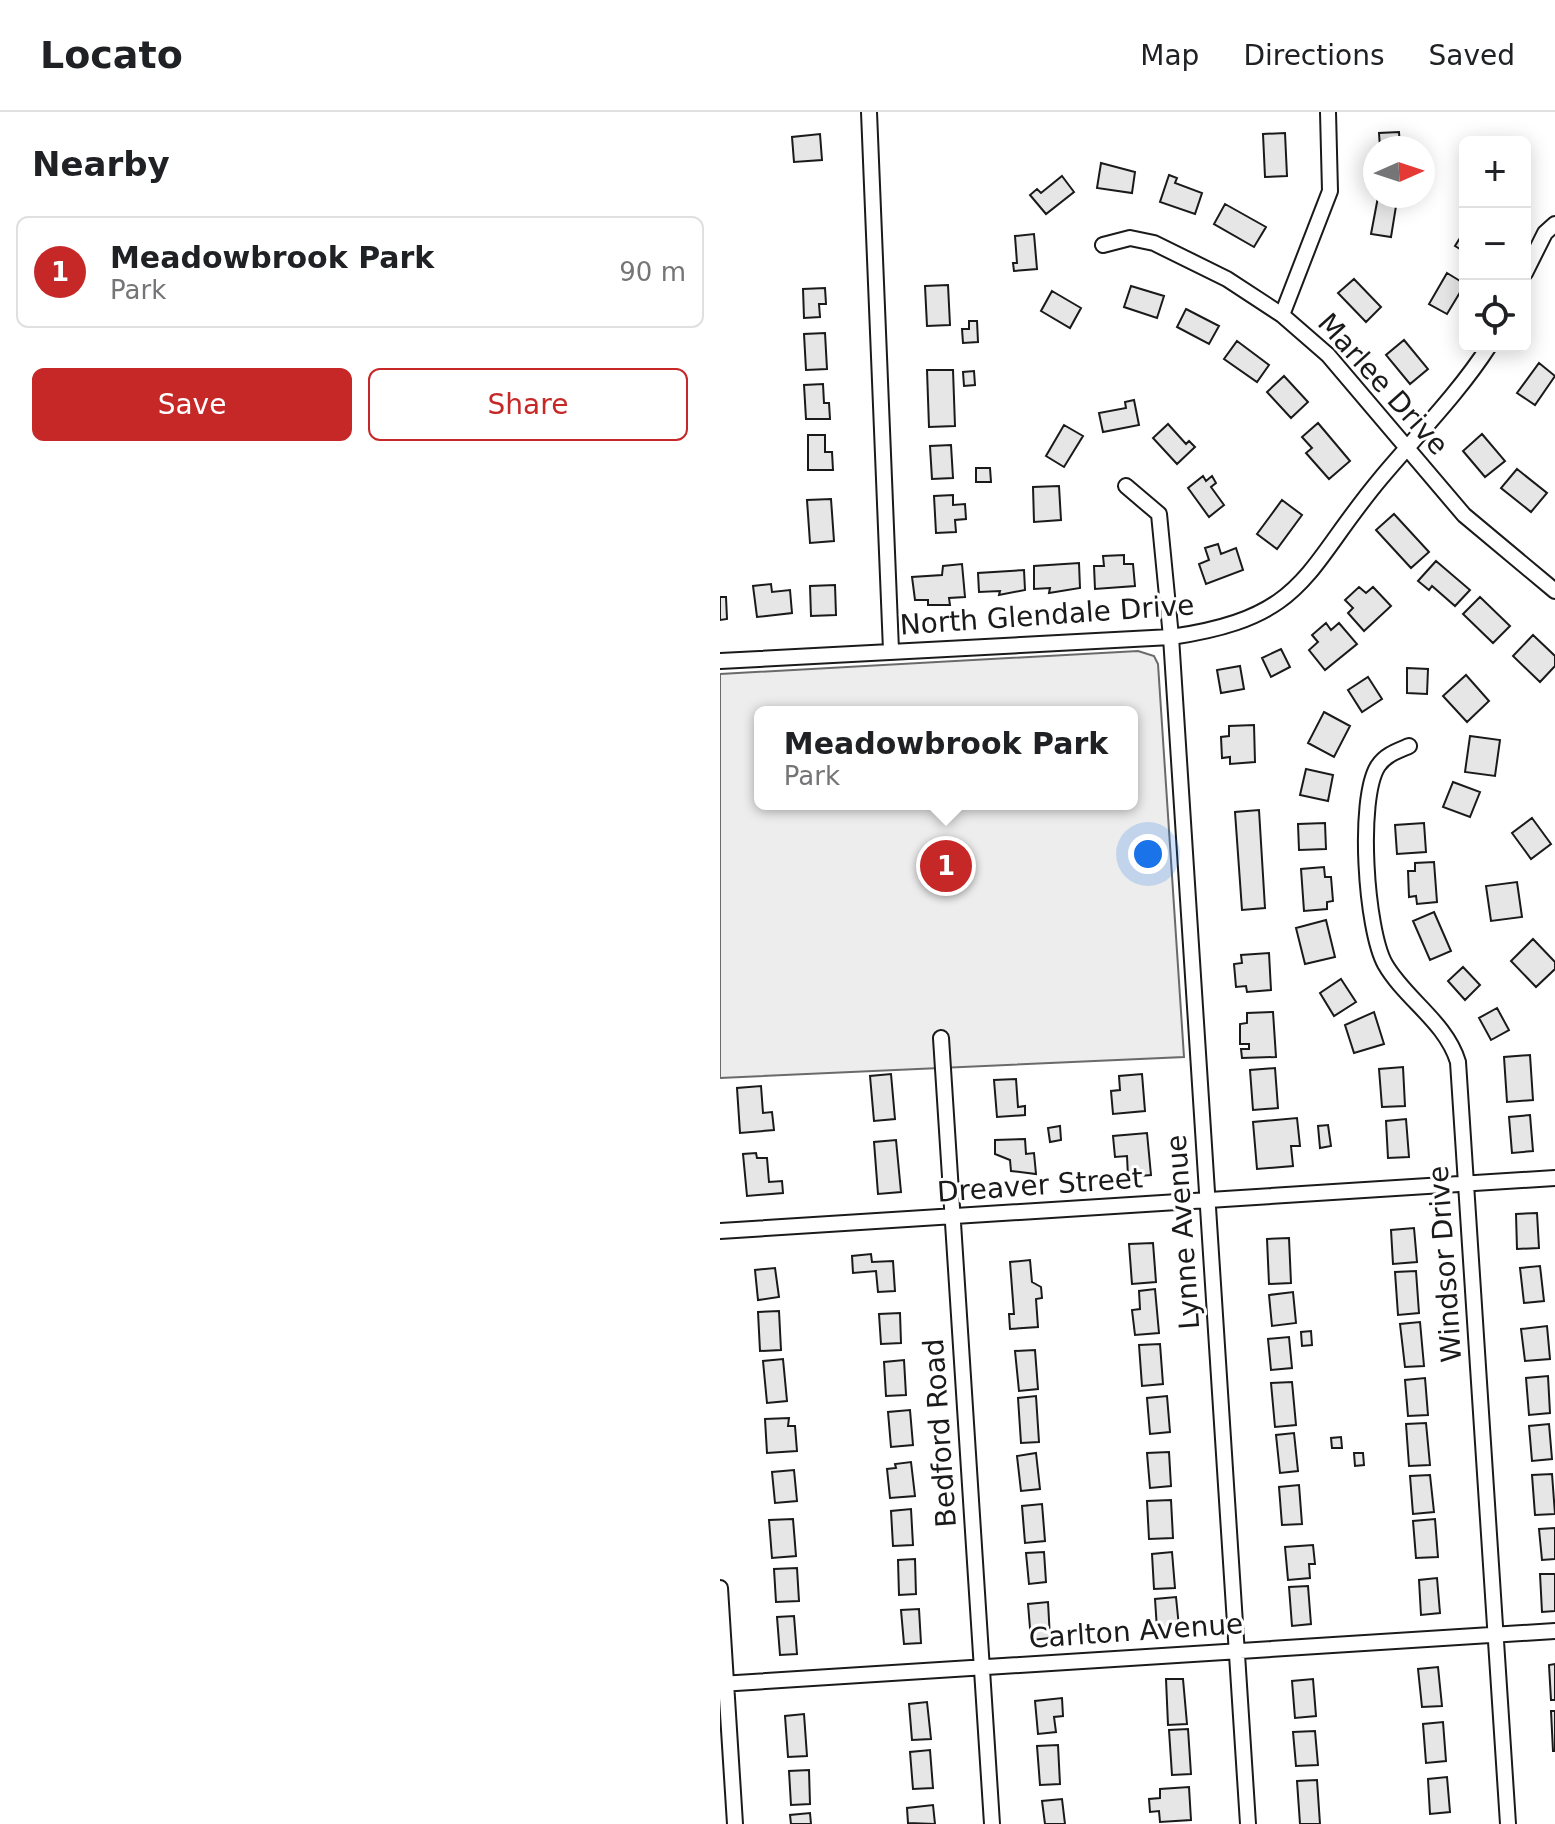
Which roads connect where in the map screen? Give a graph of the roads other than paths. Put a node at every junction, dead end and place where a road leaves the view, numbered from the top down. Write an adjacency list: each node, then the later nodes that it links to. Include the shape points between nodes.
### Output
1 (869, 112): 12 (street)
2 (1328, 112): 6 (street, via 1330,191)
3 (1555, 224): 5 (street)
4 (1103, 245): 6 (street, Marlee Drive, via 1130,238 1154,243 1227,279)
5 (1531, 261)
6 (1282, 315): 8 (street, Marlee Drive, via 1328,355)
7 (1484, 352): 8 (street, North Glendale Drive)
8 (1408, 446): 10 (street, Marlee Drive, via 1464,515); 11 (street, North Glendale Drive, via 1300,586 1236,624)
9 (1126, 486): 11 (street, Lynne Avenue, via 1159,514)
10 (1555, 591)
11 (1171, 637): 12 (street, North Glendale Drive); 18 (street, Lynne Avenue)
12 (891, 650): 13 (street, North Glendale Drive)
13 (720, 661)
14 (1409, 746): 17 (street, Windsor Drive, via 1380,762 1369,792 1373,926 1377,946 1398,984 1455,1050)
15 (941, 1038): 19 (street, Bedford Road)
16 (1555, 1178): 17 (street, Dreaver Street)
17 (1465, 1184): 18 (street, Dreaver Street); 23 (street, Windsor Drive)
18 (1206, 1200): 19 (street, Dreaver Street); 24 (street, Lynne Avenue)
19 (952, 1216): 20 (street, Dreaver Street); 25 (street, Bedford Road)
20 (720, 1231)
21 (720, 1588): 26 (street)
22 (1555, 1631): 23 (street, Carlton Avenue)
23 (1498, 1635): 24 (street, Carlton Avenue); 30 (street, Windsor Drive)
24 (1237, 1651): 25 (street, Carlton Avenue); 29 (street, Lynne Avenue)
25 (982, 1667): 26 (street, Carlton Avenue); 28 (street, Bedford Road)
26 (723, 1684): 27 (street)
27 (735, 1824)
28 (992, 1824)
29 (1248, 1824)
30 (1508, 1824)

